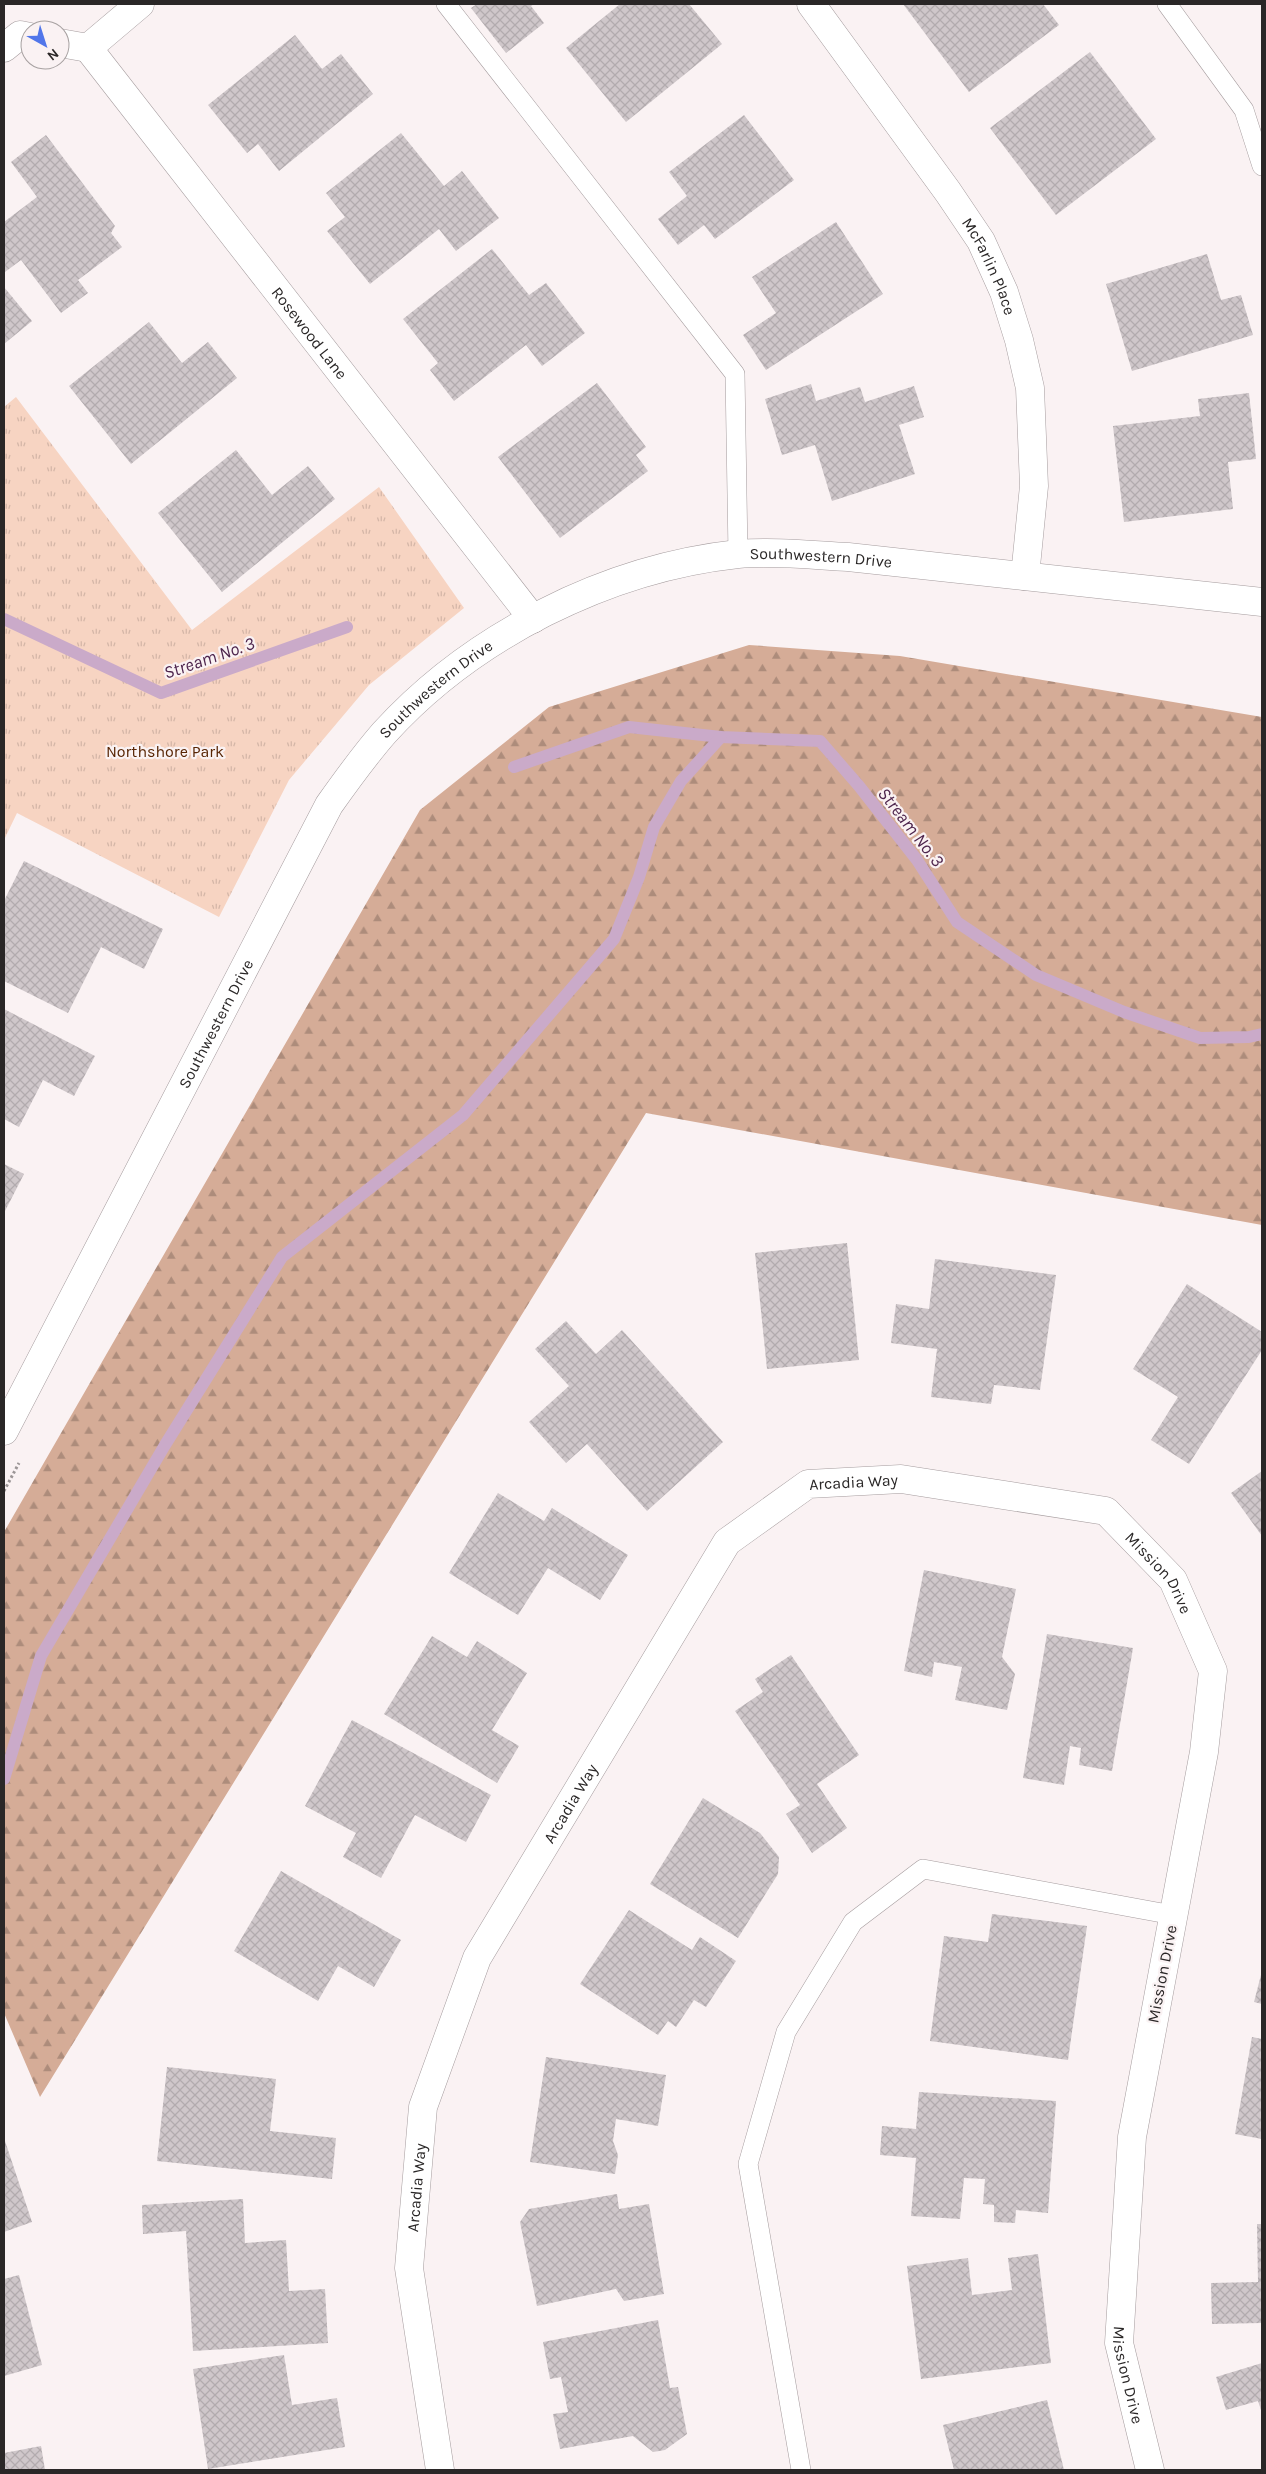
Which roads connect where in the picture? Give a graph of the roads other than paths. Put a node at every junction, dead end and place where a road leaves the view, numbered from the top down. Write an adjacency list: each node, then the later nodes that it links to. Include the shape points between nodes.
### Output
1 (140, 4): 8 (street)
2 (446, 4): 10 (lane, via 736,374)
3 (811, 4): 11 (street, McFarlin Place, via 981,241 1004,292 1030,388 1034,486)
4 (1167, 4): 9 (lane, via 1244,110)
5 (20, 35): 7 (street)
6 (70, 45): 8 (street)
7 (4, 48)
8 (88, 48): 13 (street, Rosewood Lane)
9 (1262, 166)
10 (738, 554): 11 (street, Southwestern Drive, via 848,557); 13 (street, Southwestern Drive, via 682,564 615,582)
11 (1025, 576): 12 (street, Southwestern Drive)
12 (1262, 602)
13 (533, 619): 14 (street, Southwestern Drive, via 466,661 420,697 384,733 329,805)
14 (4, 1431)
15 (1106, 1511): 16 (street, Mission Drive, via 1173,1580 1213,1672 1204,1752); 17 (street, Arcadia Way, via 901,1479 808,1484 727,1542 477,1958 424,2107 410,2268)
16 (1174, 1915): 18 (lane, via 923,1869 853,1922 786,2032 748,2164); 19 (street, Mission Drive, via 1132,2137 1119,2343)
17 (440, 2470)
18 (801, 2470)
19 (1150, 2470)

